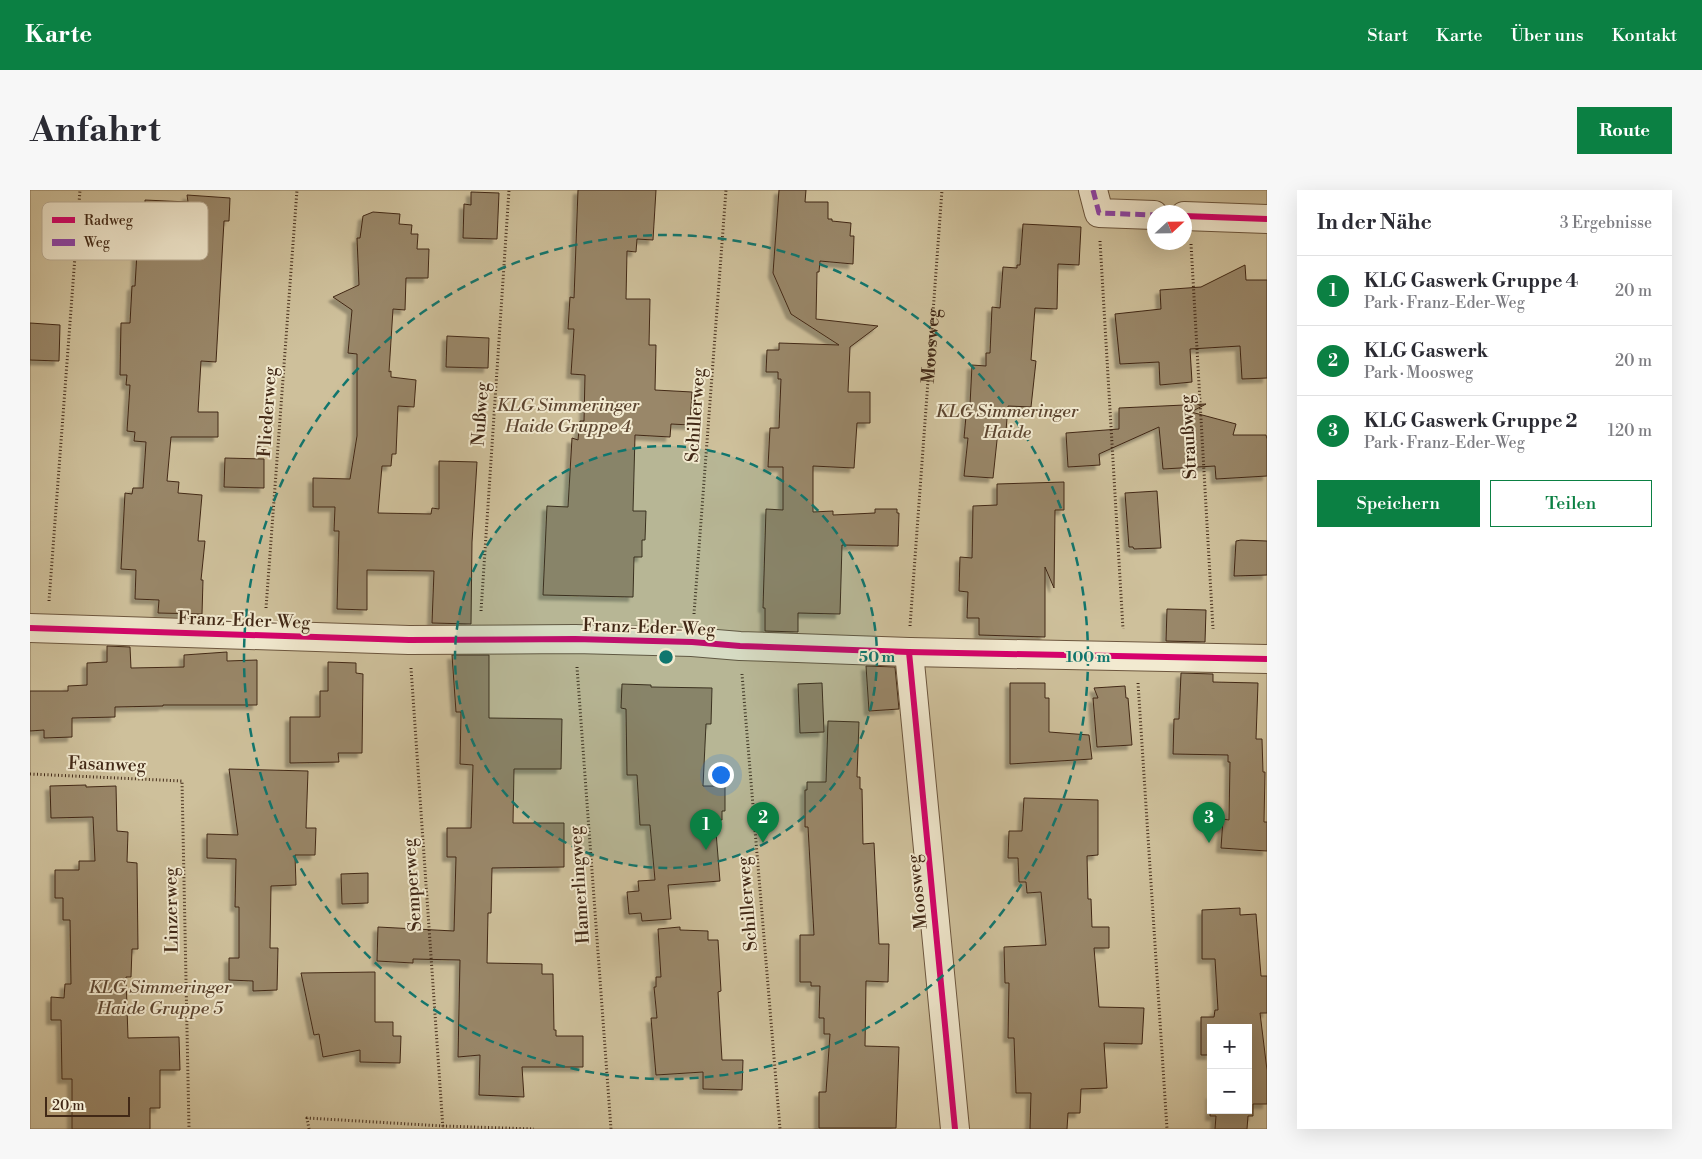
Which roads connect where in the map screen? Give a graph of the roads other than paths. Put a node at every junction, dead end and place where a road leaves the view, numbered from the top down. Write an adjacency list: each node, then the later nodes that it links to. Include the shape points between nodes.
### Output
1 (1093, 190): 2 (street, via 1099,213)
2 (1147, 215)
3 (1192, 216): 4 (street)
4 (1267, 219)
5 (39, 629): 6 (street, Franz-Eder-Weg, via 409,640 692,642)
6 (908, 652): 7 (street, Franz-Eder-Weg); 8 (street, Moosweg)
7 (1267, 659)
8 (956, 1129)

